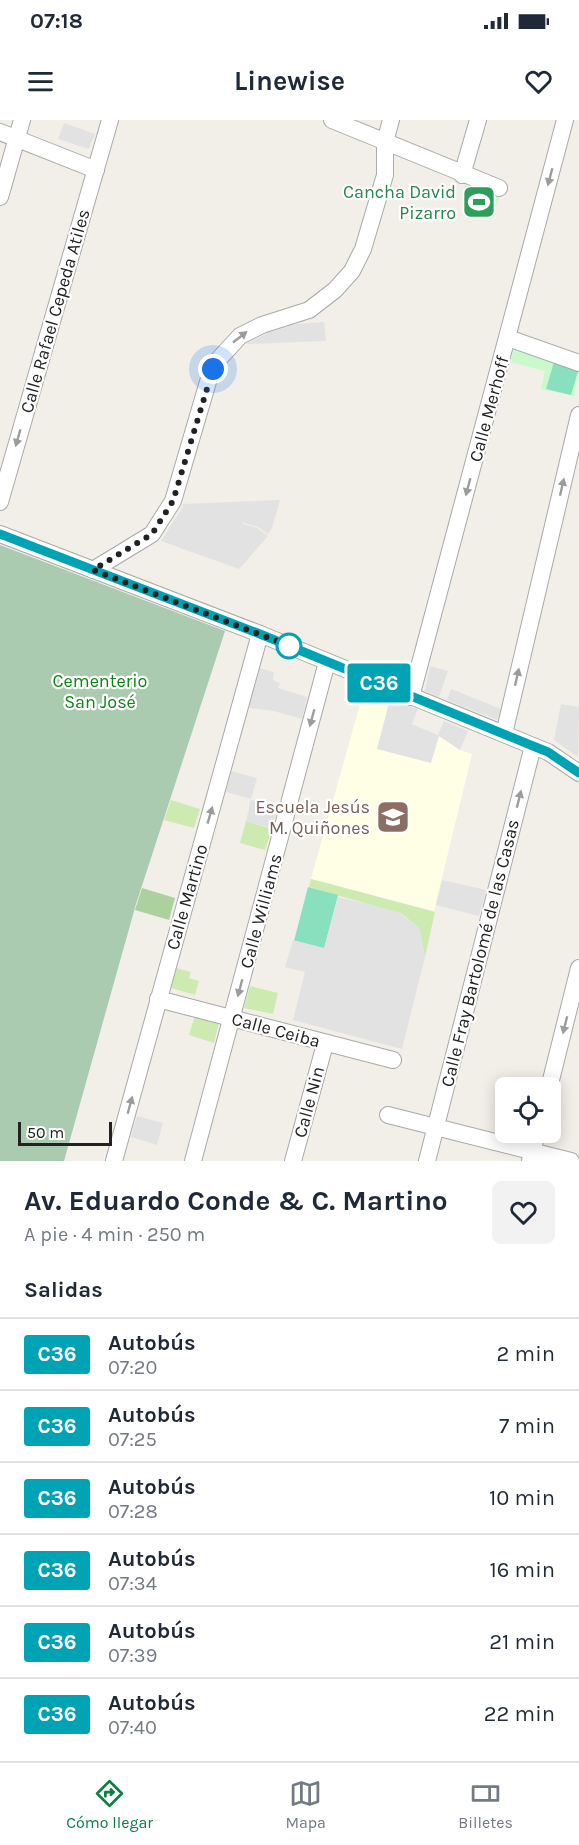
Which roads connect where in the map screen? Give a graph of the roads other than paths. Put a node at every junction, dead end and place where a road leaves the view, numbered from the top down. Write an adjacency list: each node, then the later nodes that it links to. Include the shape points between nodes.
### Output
1 (22, 120): 8 (street)
2 (110, 120): 10 (street, Calle Rafael Cepeda Atiles)
3 (332, 120): 9 (street)
4 (391, 120): 9 (street)
5 (478, 120): 11 (street)
6 (565, 120): 14 (street, Calle Merhoff, one-way to 14)
7 (0, 132): 8 (street)
8 (17, 139): 10 (street); 13 (street)
9 (385, 142): 11 (street); 19 (street, one-way to 9, via 148,537 173,501 210,375 225,350 250,330 309,310 335,290 352,270 363,249 385,176)
10 (96, 170): 17 (street, Calle Rafael Cepeda Atiles, one-way to 17)
11 (462, 174): 12 (street)
12 (499, 188)
13 (0, 197)
14 (508, 338): 15 (street); 22 (street, Calle Merhoff, one-way to 22)
15 (579, 363)
16 (579, 416): 23 (street, one-way to 16)
17 (0, 502)
18 (0, 534): 19 (street)
19 (93, 570): 20 (street)
20 (260, 634): 21 (street); 27 (street, Calle Martino, one-way to 20)
21 (327, 662): 22 (street); 28 (street, Calle Williams, one-way to 28)
22 (411, 697): 23 (street)
23 (504, 734): 24 (street)
24 (533, 746): 25 (street); 33 (street, Calle Fray Bartolomé de las Casas, one-way to 24)
25 (579, 773)
26 (579, 968): 31 (street, one-way to 31)
27 (159, 999): 28 (street, Calle Ceiba); 35 (street, Calle Martino, one-way to 27)
28 (232, 1018): 29 (street, Calle Ceiba); 36 (street, Calle Williams)
29 (325, 1044): 30 (street, Calle Ceiba); 37 (street, Calle Nin)
30 (393, 1060)
31 (552, 1077)
32 (388, 1115): 33 (street)
33 (436, 1127): 34 (street); 38 (street, Calle Fray Bartolomé de las Casas)
34 (531, 1156): 39 (street)
35 (114, 1161)
36 (193, 1161)
37 (293, 1161)
38 (427, 1161)
39 (572, 1161)

